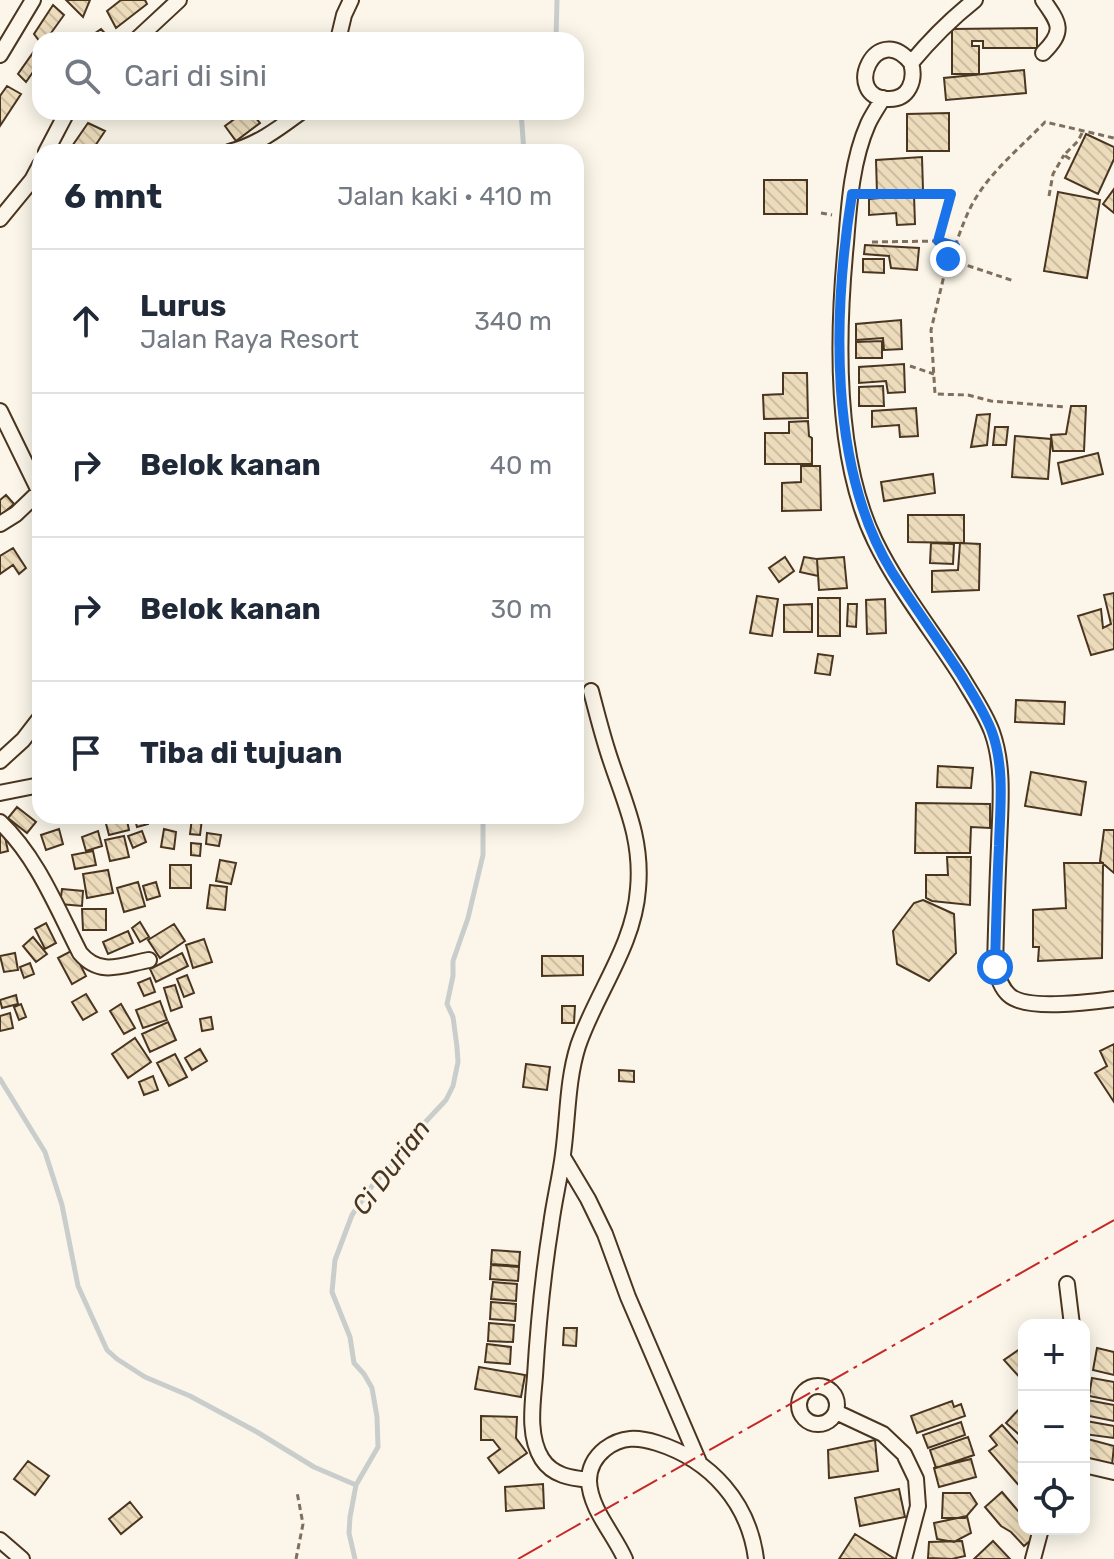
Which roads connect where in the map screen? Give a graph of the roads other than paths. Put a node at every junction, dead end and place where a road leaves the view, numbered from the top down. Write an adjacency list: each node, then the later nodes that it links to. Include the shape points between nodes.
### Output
1 (33, 0): 9 (street)
2 (179, 0): 6 (street)
3 (351, 0): 7 (street)
4 (975, 0): 10 (street)
5 (1043, 0): 8 (street, via 1059,30)
6 (145, 32)
7 (340, 32)
8 (1043, 53)
9 (0, 55)
10 (911, 63): 11 (street, via 911,87 898,97); 11 (street, via 891,50 870,59 866,82)
11 (883, 98): 29 (street, via 856,164 841,300 842,397 859,499 892,572 992,732 1001,791 995,967 1002,986 1021,1002)
12 (63, 120): 14 (street)
13 (290, 120): 15 (street)
14 (50, 144)
15 (252, 144)
16 (32, 180): 17 (street)
17 (0, 219)
18 (0, 411): 19 (street)
19 (32, 476)
20 (32, 499): 21 (street)
21 (0, 524)
22 (591, 691): 30 (street, via 635,832 639,888 617,964 578,1047)
23 (32, 728): 24 (street)
24 (0, 761)
25 (32, 787): 26 (street)
26 (0, 793)
27 (0, 822): 28 (street, via 31,860 87,961 101,968)
28 (149, 960)
29 (1114, 999)
30 (563, 1157): 34 (street, via 605,1234); 37 (street, via 550,1227 532,1417 542,1459 554,1472)
31 (1067, 1284): 32 (street)
32 (1071, 1319)
33 (836, 1412): 43 (street, via 883,1434 904,1454 916,1479 918,1506)
34 (699, 1462): 37 (street, via 664,1445 629,1438 600,1453 591,1464); 42 (street, via 719,1478 737,1504)
35 (1090, 1466): 36 (street)
36 (1114, 1472)
37 (589, 1480): 41 (street, via 598,1511)
38 (1039, 1535): 44 (street)
39 (0, 1540): 40 (street)
40 (22, 1559)
41 (625, 1559)
42 (756, 1559)
43 (904, 1559)
44 (1033, 1559)

